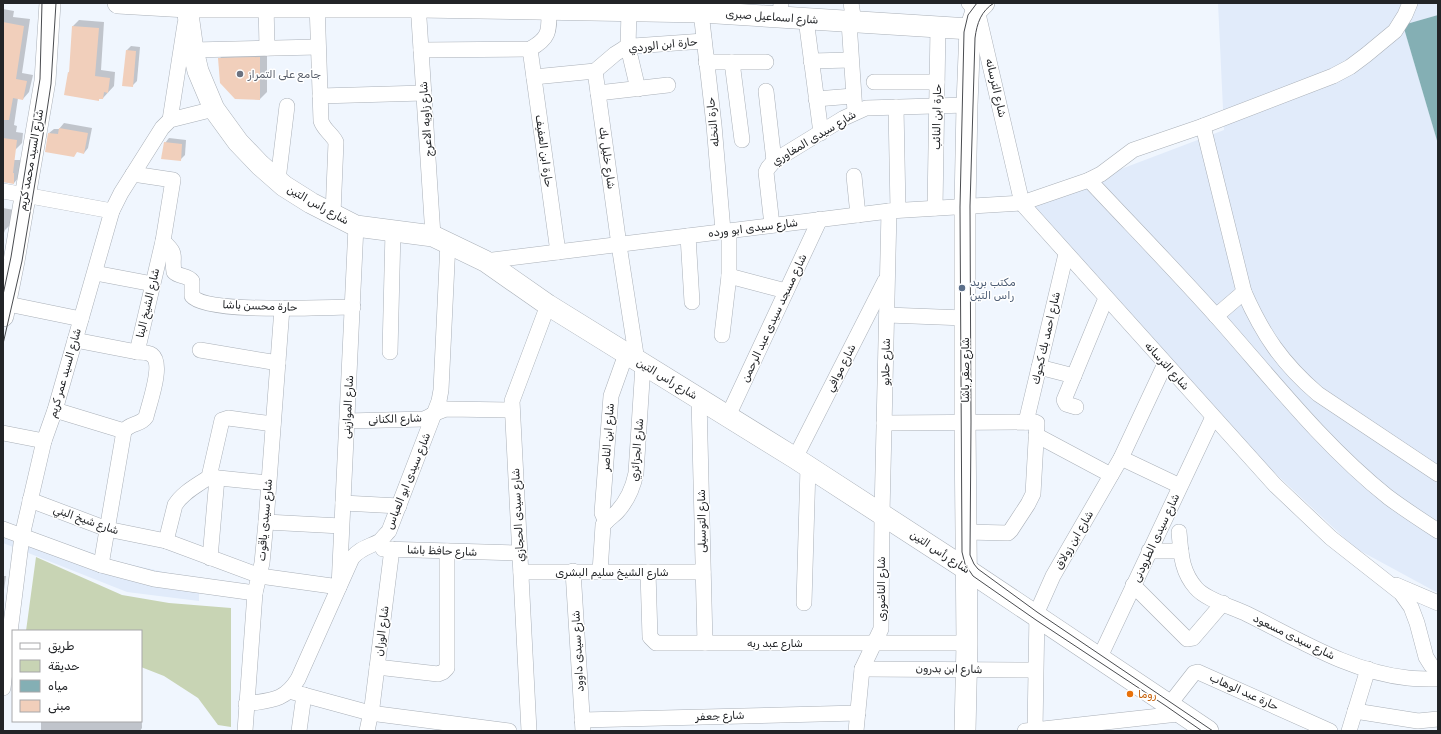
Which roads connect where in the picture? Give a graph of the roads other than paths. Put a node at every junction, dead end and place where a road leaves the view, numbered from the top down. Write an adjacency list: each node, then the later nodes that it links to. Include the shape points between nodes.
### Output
1 (50, 3): 58 (main road, شارع السيد محمد كريم, via 45,81)
2 (118, 3): 4 (main road, شارع اسماعيل صبرى)
3 (1410, 3): 49 (street, شارع سيدى ابو ورده, via 1395,31 1350,67 1333,76)
4 (187, 5): 5 (main road, شارع اسماعيل صبرى); 23 (main road, شارع رأس التين); 48 (street)
5 (266, 5): 6 (main road, شارع اسماعيل صبرى); 21 (street)
6 (317, 5): 7 (main road, شارع اسماعيل صبرى); 19 (street)
7 (418, 5): 11 (main road, شارع اسماعيل صبرى); 24 (street, شارع زاويه الاعرج)
8 (598, 7): 11 (main road, شارع اسماعيل صبرى); 13 (main road, شارع اسماعيل صبرى)
9 (668, 7): 10 (main road, شارع اسماعيل صبرى); 13 (main road, شارع اسماعيل صبرى)
10 (714, 9): 12 (main road, شارع اسماعيل صبرى); 18 (street, حارة النخله)
11 (549, 10): 22 (street, via 549,29 546,36)
12 (780, 10): 16 (main road, شارع اسماعيل صبرى)
13 (629, 11): 20 (street)
14 (975, 12): 17 (main road, شارع اسماعيل صبرى); 42 (main road, شارع صقر باشا); 59 (street, شارع الترسانه, via 980,18)
15 (851, 15): 16 (main road, شارع اسماعيل صبرى); 17 (main road, شارع اسماعيل صبرى); 25 (street)
16 (806, 19): 29 (street)
17 (938, 27): 33 (street, حارة ابن النائب)
18 (704, 41): 20 (street, حارة ابن الوردي); 26 (street, حارة النخله)
19 (318, 47): 21 (street); 39 (street)
20 (628, 47): 30 (street, حارة ابن الوردي); 35 (street)
21 (267, 48): 23 (street)
22 (530, 49): 24 (street); 31 (street, حارة ابن العفيف)
23 (193, 50): 46 (main road, شارع رأس التين, via 198,71)
24 (421, 50): 37 (street, شارع زاويه الاعرج)
25 (852, 60): 29 (street); 40 (street)
26 (706, 62): 27 (street); 70 (street, حارة النخله)
27 (732, 62): 28 (street); 51 (street)
28 (766, 62)
29 (812, 62): 41 (street)
30 (595, 71): 31 (street); 38 (street, شارع خليل بك)
31 (534, 77): 75 (street, حارة ابن العفيف)
32 (874, 82): 33 (street)
33 (938, 82): 44 (street, حارة ابن النائب)
34 (668, 85): 35 (street)
35 (638, 89): 38 (street)
36 (766, 91): 52 (street)
37 (424, 93): 39 (street); 72 (street, شارع زاويه الاعرج)
38 (598, 93): 74 (street, شارع خليل بك)
39 (320, 96): 64 (street, via 323,127 336,142)
40 (854, 96): 41 (street); 47 (street)
41 (816, 99): 50 (street)
42 (967, 105): 44 (street, شارع سيدى المغاوري); 60 (main road, شارع صقر باشا)
43 (287, 106): 55 (street)
44 (937, 106): 45 (street, شارع سيدى المغاوري); 61 (street, حارة ابن النائب)
45 (896, 107): 47 (street, شارع سيدى المغاوري, via 866,108); 62 (street, شارع حلابو)
46 (214, 109): 48 (street); 55 (main road, شارع رأس التين, via 238,142)
47 (855, 112): 50 (street, شارع سيدى المغاوري)
48 (170, 120): 53 (street, شارع السيد عمر كريم, via 155,138)
49 (1202, 126): 56 (street, شارع سيدى ابو ورده, via 1133,150); 83 (street)
50 (821, 133): 52 (street, شارع سيدى المغاوري)
51 (742, 140)
52 (774, 161): 67 (street, شارع سيدى المغاوري, via 766,172)
53 (133, 174): 63 (street, شارع السيد عمر كريم); 73 (street, شارع الشيخ البنا, via 173,180)
54 (854, 176): 65 (street)
55 (278, 180): 64 (main road, شارع رأس التين, via 311,203)
56 (1089, 180): 59 (street, شارع سيدى ابو ورده); 91 (street)
57 (3, 191): 58 (street)
58 (25, 196): 63 (street); 88 (main road, شارع السيد محمد كريم)
59 (1022, 203): 60 (street, شارع سيدى ابو ورده); 76 (street, شارع الترسانه)
60 (965, 206): 61 (street, شارع سيدى ابو ورده); 92 (main road, شارع صقر باشا)
61 (935, 208): 62 (street, شارع سيدى ابو ورده)
62 (894, 210): 65 (street, شارع سيدى ابو ورده); 80 (street, شارع حلابو)
63 (112, 211): 78 (street, شارع السيد عمر كريم)
64 (334, 214): 68 (main road, شارع رأس التين)
65 (858, 214): 66 (street, شارع سيدى ابو ورده)
66 (820, 219): 67 (street, شارع سيدى ابو ورده); 82 (street, شارع مسجد سيدى عبد الرحمن)
67 (772, 225): 70 (street, شارع سيدى ابو ورده)
68 (356, 226): 69 (main road, شارع رأس التين); 87 (street, شارع الموازينى)
69 (393, 231): 72 (main road, شارع رأس التين); 98 (street)
70 (726, 231): 71 (street, شارع سيدى ابو ورده); 79 (street, حارة النخله)
71 (688, 236): 74 (street, شارع سيدى ابو ورده); 85 (street)
72 (440, 239): 77 (main road, شارع رأس التين); 108 (street, شارع سيدى ابو العباس, via 441,390)
73 (162, 242): 81 (street, شارع الشيخ البنا); 89 (street, حارة محسن باشا, via 173,254 174,272 192,281 194,298 228,307)
74 (618, 245): 75 (street, شارع سيدى ابو ورده); 99 (street, شارع خليل بك)
75 (558, 252): 77 (street, شارع سيدى ابو ورده)
76 (1066, 254): 84 (street, شارع الترسانه); 102 (street, شارع احمد بك كجوك)
77 (485, 261): 86 (main road, شارع رأس التين)
78 (95, 273): 81 (street); 93 (street, شارع السيد عمر كريم)
79 (729, 276): 82 (street); 94 (street, حارة النخله)
80 (888, 277): 90 (street, شارع حلابو); 121 (street, شارع موافي)
81 (153, 284): 97 (street, شارع الشيخ البنا)
82 (786, 291): 109 (street, شارع مسجد سيدى عبد الرحمن)
83 (1244, 292): 91 (street); 122 (street, via 1267,338 1301,379 1318,394)
84 (1106, 298): 101 (street, شارع الترسانه); 103 (street)
85 (692, 302)
86 (548, 305): 99 (main road, شارع رأس التين); 107 (street, شارع سيدى الحجازي, via 512,401)
87 (353, 306): 89 (street, حارة محسن باشا); 111 (street, شارع الموازينى)
88 (4, 308): 93 (street)
89 (282, 308): 100 (street, شارع سيدى ياقوت)
90 (887, 315): 92 (street); 112 (street, شارع حلابو)
91 (1216, 316): 136 (street, via 1281,392 1351,464 1388,497)
92 (965, 318): 113 (main road, شارع صقر باشا)
93 (81, 319): 95 (street, شارع السيد عمر كريم)
94 (722, 335)
95 (75, 340): 97 (street); 106 (street, شارع السيد عمر كريم)
96 (200, 350): 100 (street)
97 (137, 352): 116 (street, شارع الشيخ البنا, via 154,356 157,364 156,378 145,419)
98 (390, 352)
99 (635, 360): 104 (main road, شارع رأس التين); 132 (street, شارع ابن الناصر, via 611,396 602,513); 132 (street, شارع الجزائري, via 634,487 617,512)
100 (278, 363): 115 (street, شارع سيدى ياقوت)
101 (1165, 364): 110 (street, شارع الترسانه); 120 (street, شارع ابن زولاق)
102 (1039, 367): 103 (street); 114 (street, شارع احمد بك كجوك)
103 (1074, 376): 105 (street, via 1064,401)
104 (699, 399): 109 (main road, شارع رأس التين); 154 (street, شارع التوسيلى)
105 (1076, 407)
106 (55, 410): 116 (street); 119 (street, شارع السيد عمر كريم)
107 (512, 410): 108 (street, شارع الكنانى, via 447,409); 146 (street, شارع سيدى الحجازي)
108 (433, 416): 111 (street, شارع الكنانى, via 424,419); 129 (street, شارع سيدى ابو العباس)
109 (728, 416): 121 (main road, شارع رأس التين)
110 (1213, 416): 126 (street, شارع سيدى الطرودنى); 156 (street, شارع الترسانه, via 1275,485 1320,528)
111 (347, 421): 128 (street, شارع الموازينى)
112 (884, 422): 113 (street); 130 (street, شارع حلابو)
113 (965, 422): 114 (street); 137 (main road, شارع صقر باشا)
114 (1026, 422): 118 (street, via 1037,423)
115 (273, 424): 124 (street, via 223,419); 125 (street, شارع سيدى ياقوت)
116 (124, 431): 135 (street)
117 (3, 433): 119 (street)
118 (1036, 435): 123 (street); 137 (street, via 1032,494 1011,530 1008,533)
119 (44, 441): 127 (street, شارع السيد عمر كريم)
120 (1121, 458): 123 (street, شارع ابن زولاق); 126 (street)
121 (801, 463): 130 (main road, شارع رأس التين); 160 (street)
122 (1438, 474)
123 (1111, 476): 163 (street, شارع ابن زولاق, via 1053,576)
124 (213, 477): 125 (street); 140 (street, via 185,493 178,500); 147 (street)
125 (268, 483): 131 (street, شارع سيدى ياقوت)
126 (1180, 486): 145 (street, شارع سيدى الطرودنى)
127 (30, 500): 135 (street, شارع شيخ البني); 139 (street, شارع السيد عمر كريم)
128 (343, 503): 129 (street); 133 (street, شارع الموازينى)
129 (400, 506): 141 (street, شارع سيدى ابو العباس, via 389,531 381,540)
130 (882, 514): 149 (main road, شارع رأس التين); 165 (street, شارع الناضورى, via 881,629)
131 (266, 522): 133 (street); 155 (street, شارع سيدى ياقوت)
132 (606, 522): 152 (street, via 602,529)
133 (341, 526): 158 (street, شارع الموازينى)
134 (3, 529): 139 (street)
135 (107, 529): 140 (street, شارع شيخ البني); 148 (street)
136 (1438, 531)
137 (966, 532): 149 (main road, شارع صقر باشا)
138 (1179, 532): 144 (street, شارع سيدى مسعود)
139 (22, 536): 148 (street); 175 (street, شارع السيد عمر كريم)
140 (166, 541): 147 (street, شارع شيخ البني)
141 (363, 548): 142 (street, شارع حافظ باشا); 158 (street, شارع سيدى ابو العباس, via 352,558)
142 (392, 549): 143 (street, شارع حافظ باشا); 168 (street, شارع الوزان)
143 (447, 551): 146 (street, شارع حافظ باشا); 168 (street, via 447,668 438,674)
144 (1181, 551): 145 (street); 161 (street, شارع سيدى مسعود, via 1183,566 1197,590)
145 (1149, 552): 157 (street, شارع سيدى الطرودنى)
146 (520, 553): 151 (street, شارع سيدى الحجازي)
147 (210, 558): 155 (street, شارع شيخ البني)
148 (101, 565): 159 (street, via 154,579)
149 (966, 569): 163 (main road, شارع رأس التين); 166 (main road, شارع صقر باشا)
150 (574, 571): 151 (street, شارع الشيخ سليم البشرى); 152 (street, شارع الشيخ سليم البشرى); 185 (street, شارع سيدى داوود)
151 (521, 572): 192 (street, شارع سيدى الحجازي)
152 (600, 572): 153 (street, شارع الشيخ سليم البشرى)
153 (648, 572): 154 (street, شارع الشيخ سليم البشرى); 164 (street, شارع عبد ربه, via 651,640 656,643)
154 (703, 572): 164 (street, شارع التوسيلى)
155 (260, 576): 158 (street, شارع شيخ البني); 159 (street, شارع سيدى ياقوت)
156 (1388, 582): 162 (street); 173 (street, شارع الترسانه, via 1401,593 1411,607 1426,656)
157 (1133, 585): 161 (street, via 1187,639 1193,638); 167 (street, شارع سيدى الطرودنى)
158 (339, 587): 176 (street, شارع سيدى ابو العباس, via 298,679)
159 (255, 593): 178 (street, شارع سيدى ياقوت)
160 (804, 603)
161 (1223, 603): 170 (street, شارع سيدى مسعود, via 1324,653)
162 (1438, 603)
163 (1036, 616): 167 (main road, شارع رأس التين); 172 (street, شارع ابن زولاق)
164 (705, 643): 165 (street, شارع عبد ربه)
165 (874, 643): 166 (street, شارع عبد ربه); 169 (street, شارع الناضورى)
166 (967, 643): 171 (main road, شارع صقر باشا)
167 (1099, 659): 179 (main road, شارع رأس التين)
168 (378, 667): 181 (street, شارع الوزان)
169 (862, 668): 171 (street, شارع ابن بدرون); 182 (street, شارع الناضورى)
170 (1368, 669): 174 (street, شارع سيدى مسعود, via 1407,678); 180 (street)
171 (967, 670): 172 (street, شارع ابن بدرون); 194 (main road, شارع صقر باشا)
172 (1035, 670): 187 (street, شارع ابن زولاق)
173 (1438, 672)
174 (1438, 679)
175 (3, 688)
176 (289, 691): 177 (street); 178 (street, شارع سيدى ابو العباس, via 278,699)
177 (304, 695): 181 (street); 189 (street)
178 (246, 704): 188 (street, شارع سيدى ياقوت)
179 (1175, 708): 187 (street, via 1178,714); 195 (main road, شارع رأس التين); 196 (street, حارة عبد الوهاب, via 1194,672 1198,672)
180 (1355, 711): 183 (street, via 1418,721); 197 (street)
181 (370, 713): 186 (street); 190 (street, شارع الوزان)
182 (858, 713): 184 (street, شارع جعفر); 193 (street, شارع الناضورى)
183 (1438, 718)
184 (695, 724): 185 (street, شارع جعفر)
185 (583, 725)
186 (475, 728): 191 (street)
187 (1039, 730)
188 (245, 731)
189 (299, 731)
190 (367, 731)
191 (509, 731)
192 (529, 731)
193 (856, 731)
194 (966, 731)
195 (1208, 731)
196 (1330, 731)
197 (1349, 731)

